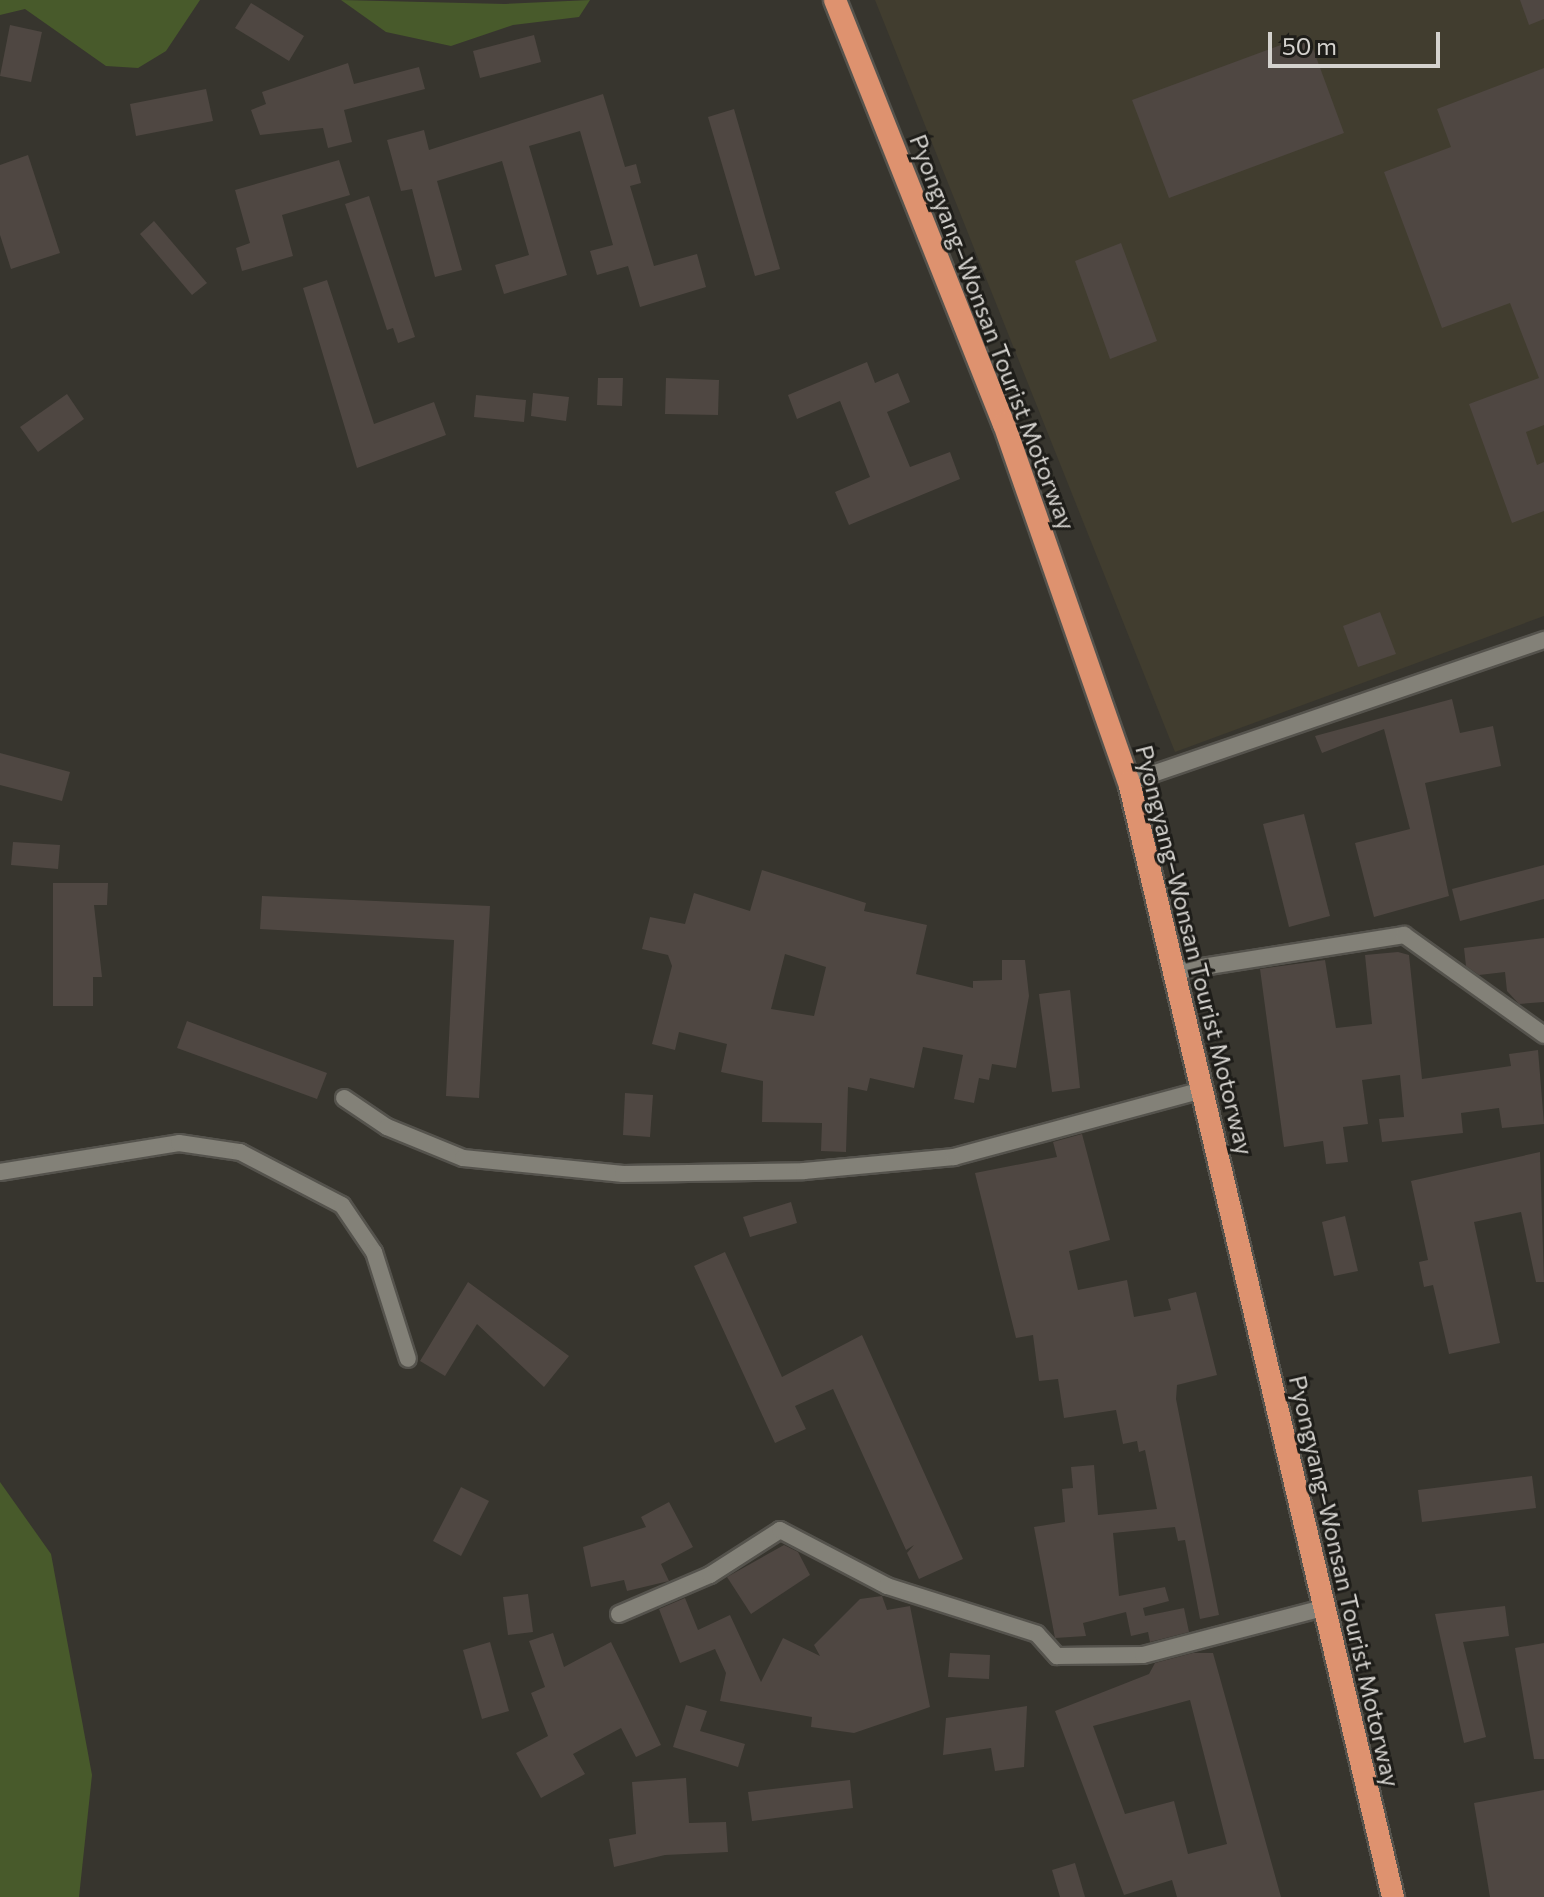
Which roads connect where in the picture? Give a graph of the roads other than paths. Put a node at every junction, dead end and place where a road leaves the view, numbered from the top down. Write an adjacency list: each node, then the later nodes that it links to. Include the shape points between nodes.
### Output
1 (835, 0): 3 (highway, Pyongyang–Wonsan Tourist Motorway, via 1004,424)
2 (1544, 640): 3 (street)
3 (1129, 782): 4 (highway, Pyongyang–Wonsan Tourist Motorway)
4 (1177, 971): 5 (street, via 1404,935); 6 (highway, Pyongyang–Wonsan Tourist Motorway)
5 (1544, 1035)
6 (1203, 1090): 7 (street, via 954,1157 804,1171 623,1174 463,1158 387,1127); 10 (highway, Pyongyang–Wonsan Tourist Motorway)
7 (344, 1098)
8 (0, 1172): 9 (street, via 179,1143 240,1152 342,1205 374,1252)
9 (408, 1359)
10 (1324, 1608): 11 (street, via 1143,1655 1057,1656 1037,1634 887,1586 780,1530 710,1575); 12 (highway, Pyongyang–Wonsan Tourist Motorway)
11 (619, 1614)
12 (1393, 1897)

